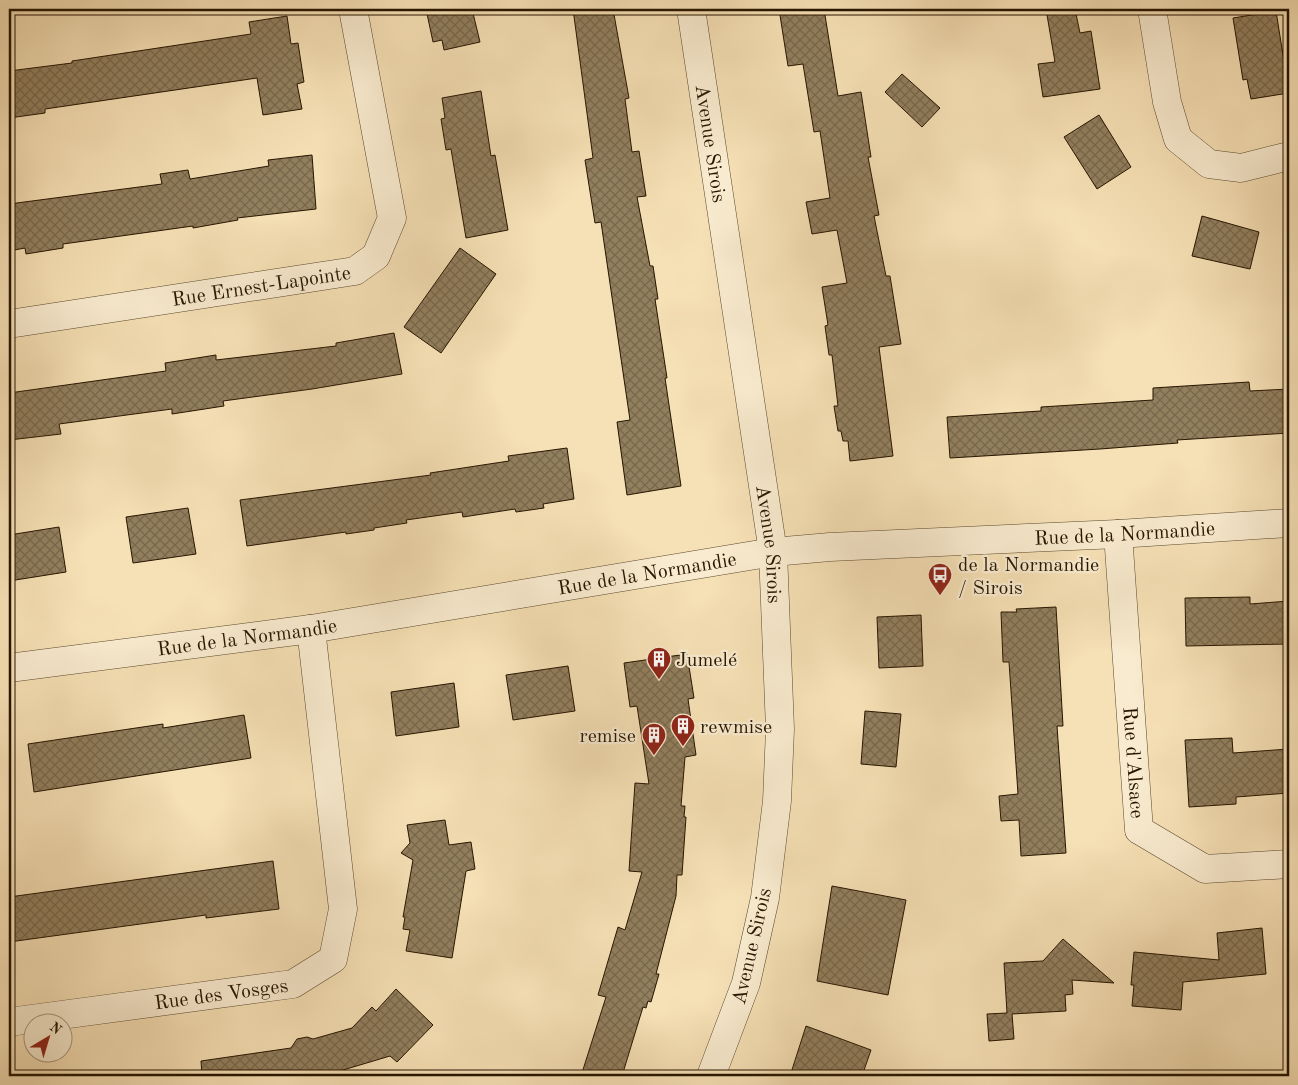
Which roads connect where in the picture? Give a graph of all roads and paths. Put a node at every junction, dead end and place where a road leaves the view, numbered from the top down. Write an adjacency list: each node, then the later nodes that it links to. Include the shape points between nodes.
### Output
1 (353, 9): 5 (street, Rue Ernest-Lapointe, via 392,218 376,256 355,271)
2 (691, 9): 8 (street, Avenue Sirois)
3 (1152, 9): 4 (street, via 1167,102 1178,139 1209,164 1241,168)
4 (1289, 156)
5 (9, 324)
6 (1289, 522): 7 (street, Rue de la Normandie)
7 (1118, 534): 8 (street, Rue de la Normandie); 11 (street, Rue d'Alsace, via 1139,830 1205,869)
8 (773, 552): 9 (street, Rue de la Normandie); 13 (street, Avenue Sirois, via 780,729 777,801 765,898 746,983)
9 (310, 628): 10 (street, Rue de la Normandie); 12 (street, Rue des Vosges, via 343,909 333,959 292,984)
10 (9, 668)
11 (1289, 864)
12 (9, 1022)
13 (712, 1076)

